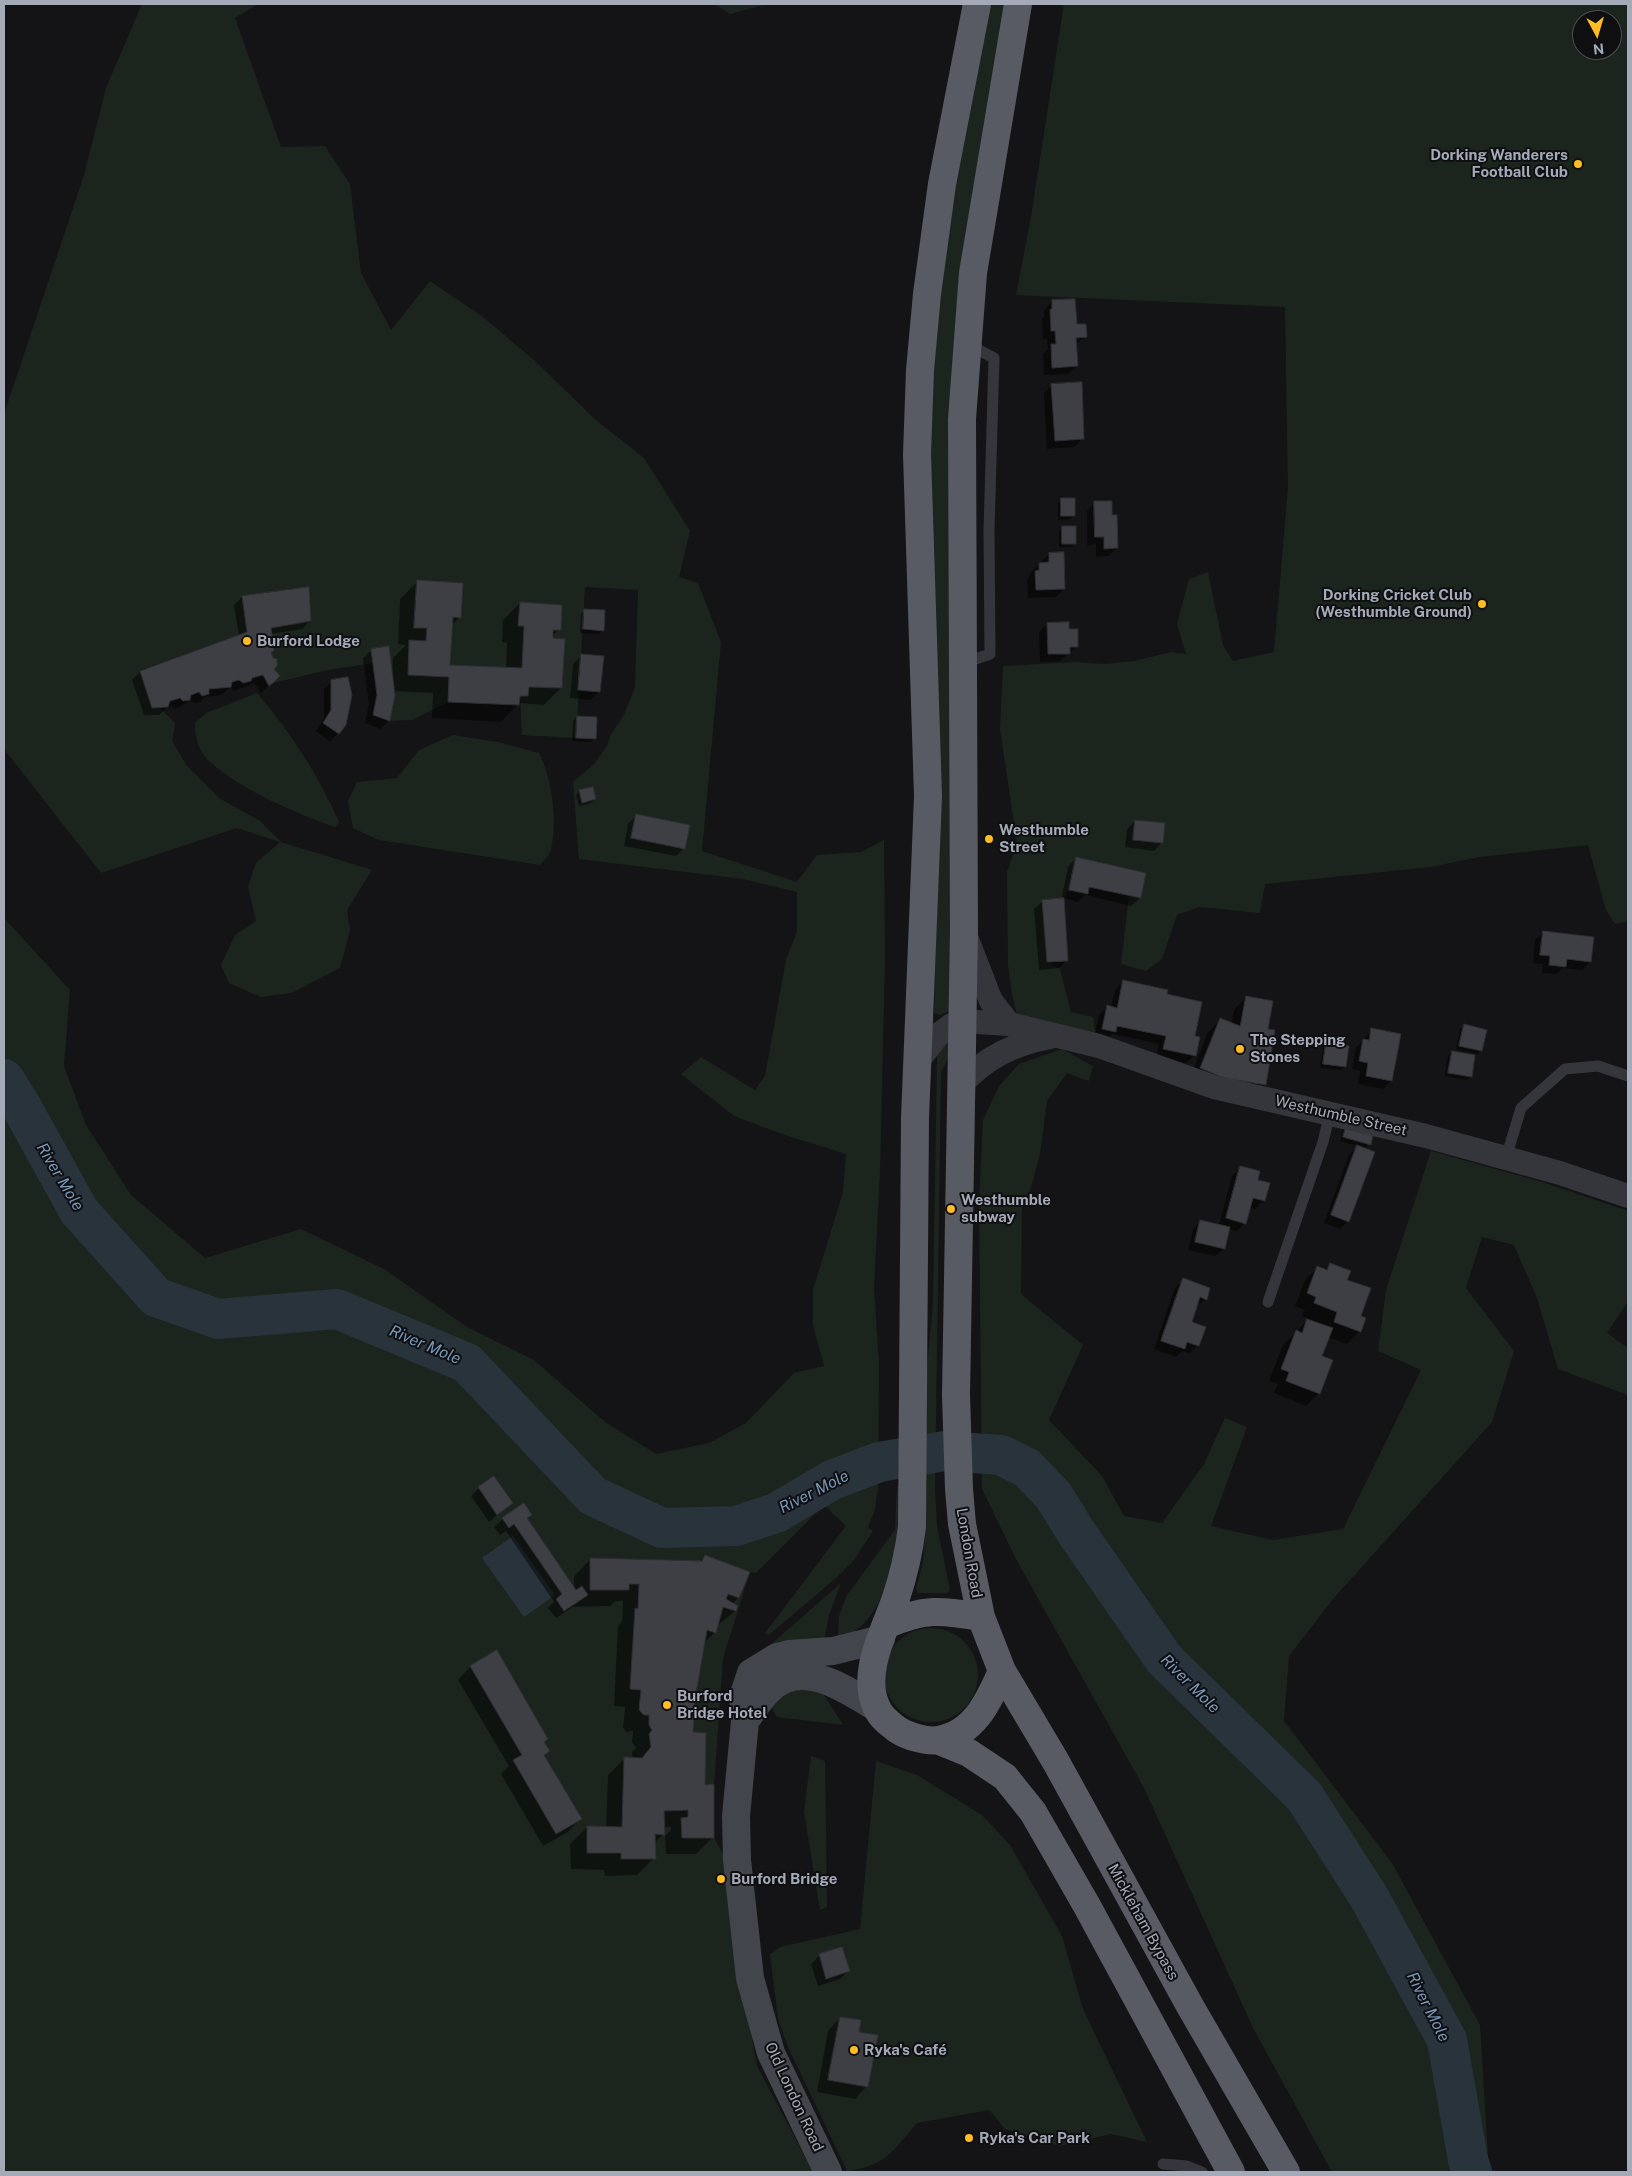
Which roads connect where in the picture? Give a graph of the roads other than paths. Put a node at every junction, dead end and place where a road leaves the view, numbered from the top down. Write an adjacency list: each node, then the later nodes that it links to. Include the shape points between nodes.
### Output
1 (977, 4): 7 (highway, via 942,184 920,370 917,454 928,796)
2 (1018, 4): 3 (highway, via 973,273 966,344 962,419)
3 (964, 930): 4 (highway); 5 (street, via 991,1002)
4 (961, 1021): 5 (street, Westhumble Street); 7 (street, via 938,1035); 9 (highway)
5 (1010, 1024): 6 (street, Westhumble Street)
6 (1054, 1036): 9 (street, Westhumble Street, via 1024,1042 992,1056 974,1069); 10 (street, Westhumble Street, via 1099,1046 1214,1088)
7 (918, 1061): 15 (highway, via 913,1488 908,1560)
8 (1628, 1076): 11 (lane, via 1598,1066 1565,1069 1521,1108)
9 (960, 1086): 14 (highway, London Road, via 956,1395 959,1489 969,1566)
10 (1330, 1113): 11 (street, Westhumble Street); 13 (lane)
11 (1506, 1158): 12 (street, Westhumble Street)
12 (1628, 1196)
13 (1268, 1302)
14 (981, 1617): 15 (highway, via 941,1611 922,1612); 16 (highway)
15 (883, 1632): 17 (highway, via 874,1664 872,1688); 18 (main road, via 834,1651 789,1654 763,1664 751,1673 743,1697)
16 (1002, 1671): 19 (highway, via 975,1721 958,1733); 24 (highway, Mickleham Bypass)
17 (877, 1708): 18 (main road, via 833,1682 810,1676 789,1678 769,1689); 19 (highway, via 901,1732)
18 (745, 1720): 21 (main road, Old London Road, via 736,1816 740,1903 750,1978 771,2053)
19 (937, 1740): 23 (highway, via 969,1753 1005,1777 1033,1812)
20 (1163, 2164): 22 (lane, via 1187,2166)
21 (828, 2172)
22 (1202, 2172)
23 (1231, 2172)
24 (1286, 2172)

